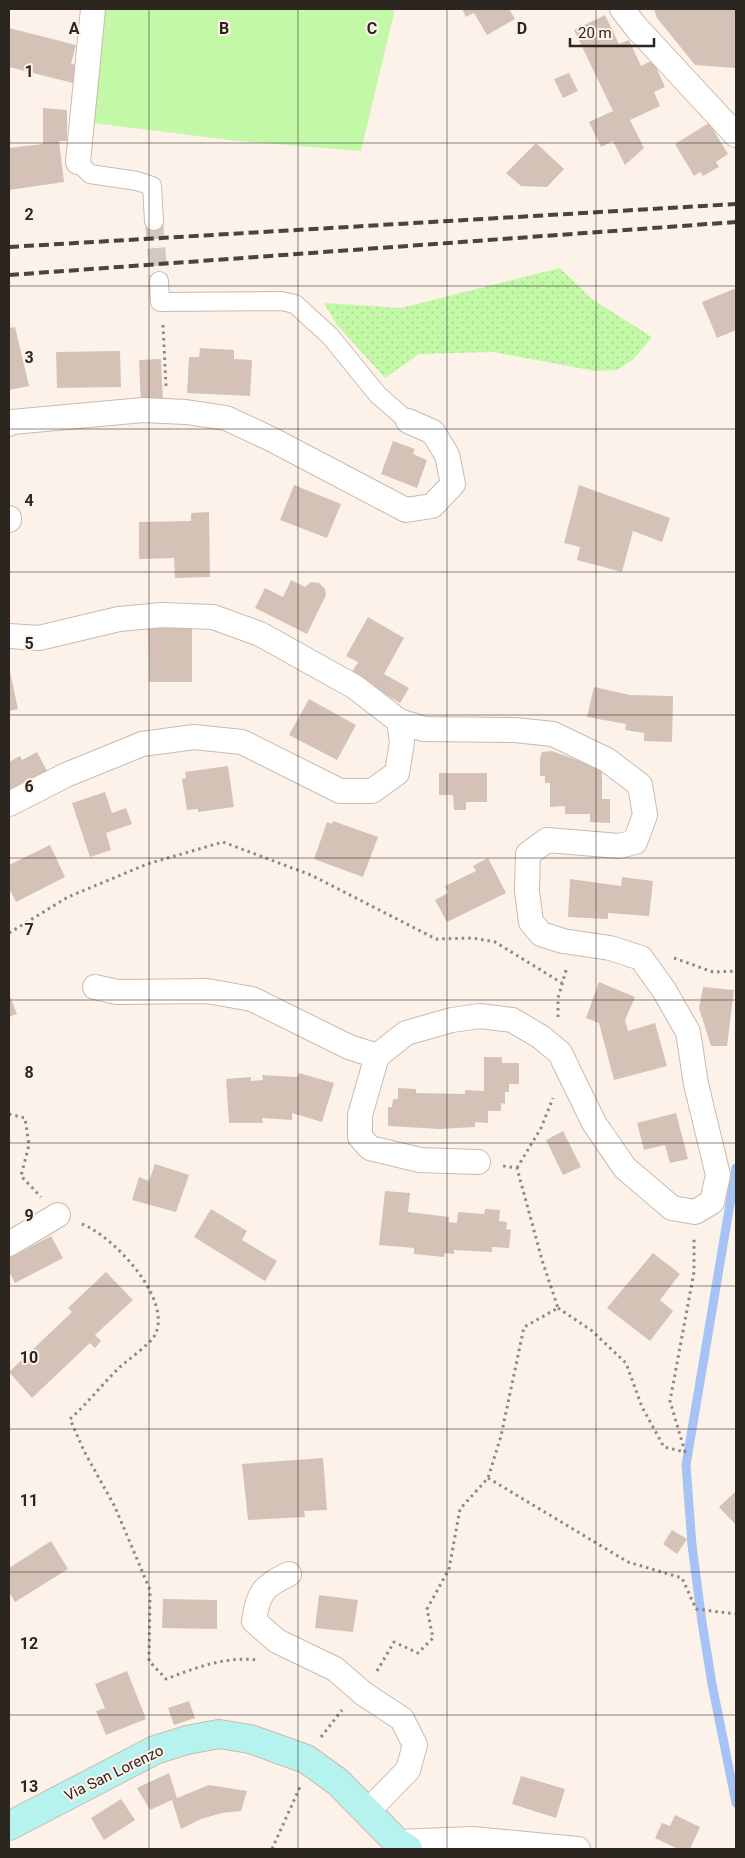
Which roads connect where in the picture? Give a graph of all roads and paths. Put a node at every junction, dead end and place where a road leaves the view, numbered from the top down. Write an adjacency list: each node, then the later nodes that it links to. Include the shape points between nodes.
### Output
1 (93, 9): 4 (street)
2 (622, 9): 3 (street)
3 (736, 135)
4 (78, 162): 5 (street, via 90,174 152,186)
5 (154, 220)
6 (159, 280): 7 (street)
7 (161, 302): 8 (path); 9 (street, via 280,301 295,304 330,336 378,395)
8 (168, 411): 9 (street, via 226,418 406,510 432,506 453,484 447,455 433,432); 10 (street, via 80,414)
9 (408, 421)
10 (9, 424)
11 (9, 636): 12 (street, via 39,638 119,619 162,615 213,617 260,634 347,682)
12 (399, 721): 13 (street, via 402,742 397,772 372,791 340,792 242,742 194,737 142,744 66,774); 20 (street, via 424,729 515,730 552,734 607,760 640,785 645,815 635,842 619,846 547,840 528,854 527,891 531,922 541,934 641,958 688,1032 696,1084 718,1175 712,1202)
13 (9, 804)
14 (9, 932): 15 (path, via 68,897 147,864 223,842 311,875 436,939 473,938 495,942)
15 (562, 983)
16 (95, 987): 17 (street, via 117,992 207,991 252,1000 349,1047)
17 (377, 1056): 19 (street, via 360,1116 360,1137 370,1148 420,1160); 20 (street, via 406,1033 452,1020 480,1016 512,1020 560,1053 594,1123 625,1168 672,1208)
18 (9, 1114): 21 (path, via 24,1118 29,1134 21,1176)
19 (478, 1162): 23 (path, via 517,1168)
20 (695, 1212): 23 (path, via 694,1272 670,1401 685,1452 664,1447 642,1407 626,1363 591,1330)
21 (58, 1215): 22 (street); 27 (path, via 92,1228 110,1243 134,1267 155,1301 158,1319 155,1336 70,1419 115,1507 150,1590 149,1661 166,1679 207,1664 230,1660)
22 (9, 1244)
23 (558, 1308): 24 (path, via 524,1327 501,1436)
24 (488, 1478): 26 (path, via 628,1562 682,1578 696,1609); 28 (path, via 460,1509 450,1569 427,1609 433,1638 418,1653 394,1642)
25 (289, 1574): 28 (street, via 271,1582 257,1600 254,1621 278,1640 336,1670)
26 (736, 1614)
27 (262, 1661)
28 (364, 1694): 31 (street, via 402,1718 415,1746 408,1770)
29 (338, 1704): 30 (path)
30 (342, 1709)
31 (367, 1812): 32 (main road, Via San Lorenzo, via 338,1782 306,1758 250,1739 219,1734 155,1750); 33 (main road, Via San Lorenzo)
32 (9, 1826)
33 (402, 1846): 34 (street, Via San Lorenzo, via 472,1839)
34 (578, 1849)

